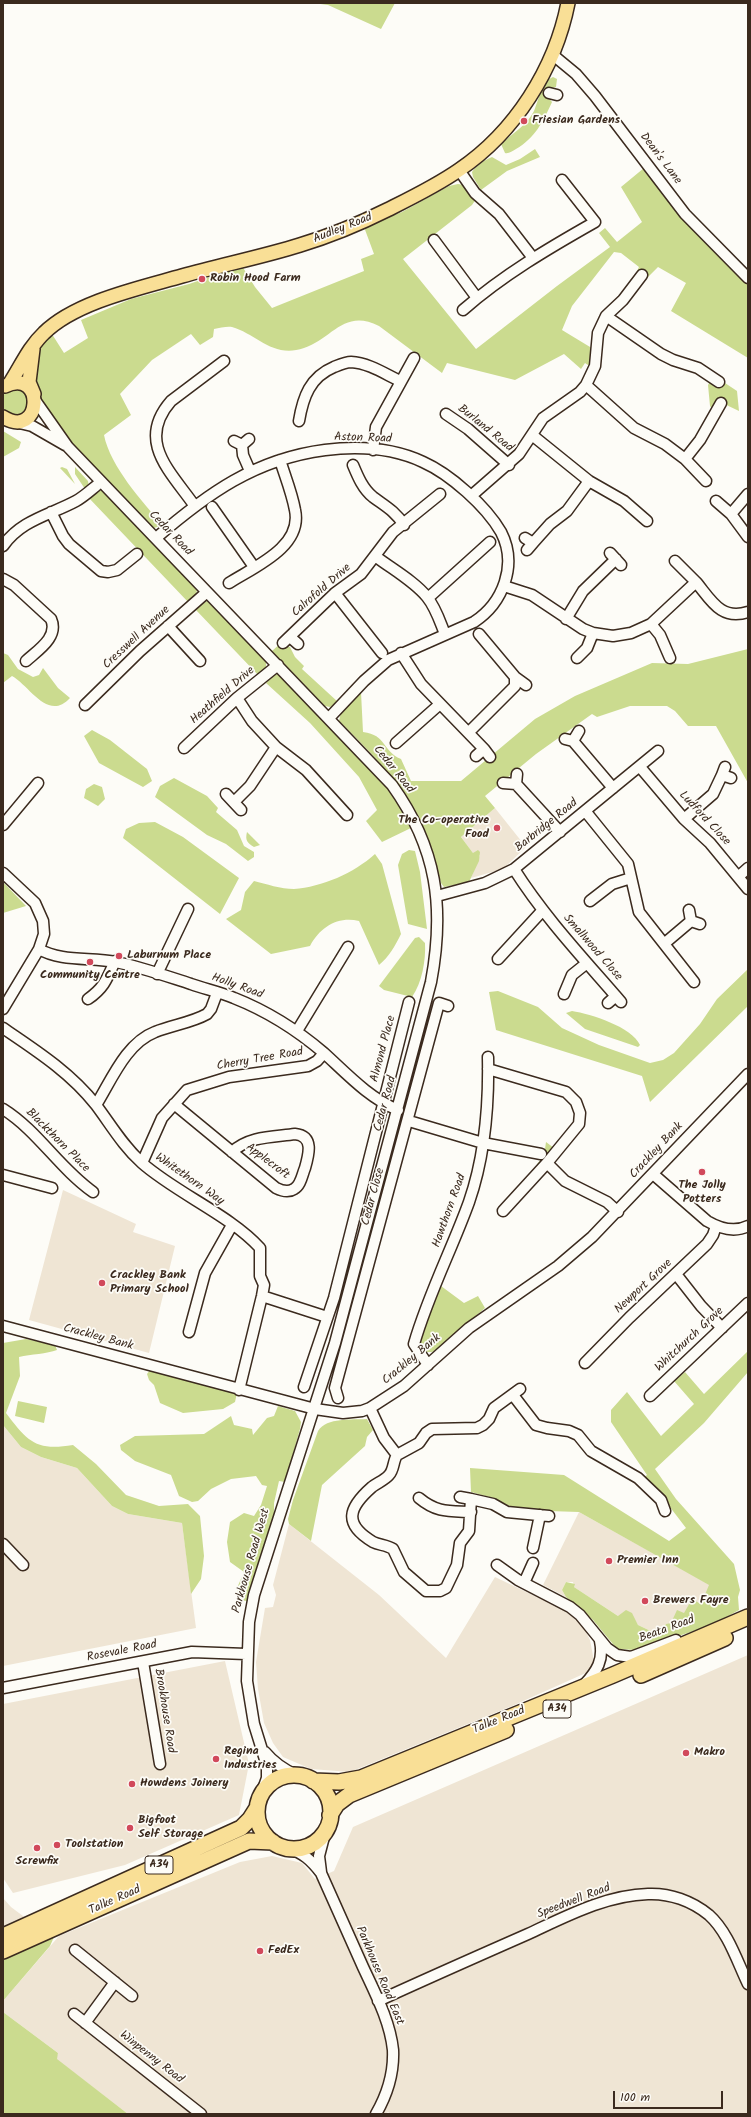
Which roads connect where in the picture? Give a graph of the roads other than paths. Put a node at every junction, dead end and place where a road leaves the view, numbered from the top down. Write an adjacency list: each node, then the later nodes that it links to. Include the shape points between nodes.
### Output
1 (568, 3): 2 (main road, Audley Road)
2 (553, 55): 3 (main road, Audley Road, via 517,115 490,145); 8 (street, Dean's Lane, via 576,74 595,96 685,214)
3 (459, 170): 6 (street, via 475,193 499,214); 12 (main road, Audley Road, via 415,197 353,226 301,245 178,277 100,301 62,319 44,332)
4 (562, 179): 6 (street, via 598,225)
5 (434, 240): 9 (street)
6 (533, 258): 9 (street)
7 (642, 275): 11 (street, Burland Road, via 624,300)
8 (748, 278)
9 (477, 298): 10 (street)
10 (463, 310)
11 (606, 316): 16 (street, via 661,354 698,368); 17 (street, Burland Road, via 598,333)
12 (33, 345): 18 (main road, Audley Road); 19 (main road, via 29,382)
13 (414, 358): 15 (street)
14 (218, 362): 40 (street, via 171,401 156,427 156,445 160,456)
15 (400, 381): 23 (street, via 369,366 350,362 337,365 323,371 313,382 303,400); 27 (street, via 376,427)
16 (713, 382)
17 (586, 385): 24 (street, Burland Road, via 543,418); 28 (street, via 634,428 665,444)
18 (5, 386): 19 (main road, via 24,384)
19 (35, 398): 22 (main road, via 31,414 25,419); 26 (street)
20 (721, 403): 28 (street, via 711,412 700,440)
21 (446, 414): 31 (street, Burland Road, via 468,429)
22 (6, 418): 26 (street, via 32,426)
23 (300, 421)
24 (532, 435): 31 (street, Burland Road); 34 (street)
25 (241, 441): 32 (street, via 243,455)
26 (68, 447): 35 (street, Cedar Road)
27 (374, 450): 29 (street, Aston Road, via 325,450); 38 (street, Aston Road, via 391,451 424,462)
28 (685, 459): 33 (street)
29 (280, 460): 32 (street, Aston Road); 55 (street, via 296,512 294,526 290,539 279,551)
30 (353, 465): 45 (street, via 362,484 372,496 397,514)
31 (508, 465): 38 (street, Burland Road)
32 (250, 471): 40 (street, Aston Road)
33 (704, 474)
34 (589, 481): 44 (street, via 624,501); 48 (street, via 567,511)
35 (101, 482): 42 (street, via 77,500); 47 (street, Cedar Road)
36 (440, 494): 45 (street, Calrofold Drive)
37 (748, 494): 43 (street)
38 (471, 496): 59 (street, Aston Road, via 503,538 508,556 508,572)
39 (716, 500): 43 (street)
40 (194, 505): 47 (street, Aston Road)
41 (212, 506): 55 (street)
42 (51, 512): 49 (street, via 16,531); 51 (street, via 62,536 101,571 117,570)
43 (731, 514): 46 (street)
44 (647, 521)
45 (404, 525): 52 (street, Calrofold Drive, via 393,532)
46 (748, 537)
47 (156, 538): 60 (street, Cedar Road)
48 (528, 544)
49 (3, 546)
50 (488, 548): 62 (street)
51 (129, 556)
52 (375, 556): 61 (street, Calrofold Drive, via 361,574); 62 (street, via 417,586)
53 (616, 559): 64 (street, via 583,591)
54 (675, 561): 57 (street)
55 (254, 567): 58 (street)
56 (3, 579): 76 (street, via 14,585 51,619 54,625 51,637)
57 (696, 582): 63 (street, via 722,610 731,615); 65 (street)
58 (229, 583)
59 (504, 586): 64 (street, via 532,595); 68 (street, Aston Road, via 494,604 483,616)
60 (207, 592): 66 (street, Cresswell Avenue); 77 (street, Cedar Road)
61 (335, 593): 70 (street, Calrofold Drive, via 287,640); 71 (street)
62 (428, 598): 68 (street)
63 (748, 612)
64 (566, 619): 67 (street)
65 (651, 624): 67 (street, via 631,633 613,636); 74 (street, via 660,635)
66 (168, 626): 75 (street); 82 (street, Cresswell Avenue)
67 (593, 633): 73 (street, via 587,648)
68 (445, 634): 72 (street, Aston Road)
69 (479, 634): 78 (street)
70 (298, 644)
71 (382, 653)
72 (401, 653): 81 (street, via 421,684); 83 (street, Aston Road, via 388,660 364,681)
73 (577, 658)
74 (670, 658)
75 (200, 661)
76 (26, 662)
77 (278, 665): 80 (street, Heathfield Drive); 83 (street, Cedar Road)
78 (515, 677): 79 (street); 85 (street, via 515,686)
79 (526, 685)
80 (237, 698): 87 (street, via 252,721); 88 (street, Heathfield Drive)
81 (440, 704): 85 (street); 86 (street)
82 (85, 705)
83 (329, 718): 110 (street, Cedar Road, via 378,770 402,800 424,844)
84 (578, 730): 95 (street, via 569,740)
85 (469, 732): 90 (street)
86 (396, 743)
87 (276, 747): 97 (street, via 250,786); 100 (street, via 306,770)
88 (184, 748)
89 (658, 751): 91 (street, Barbridge Road)
90 (483, 754)
91 (640, 768): 95 (street, Barbridge Road); 101 (street, Ludford Close)
92 (726, 773): 101 (street, via 713,794)
93 (38, 783): 102 (street)
94 (503, 783): 103 (street, via 516,779)
95 (613, 788): 99 (street, Barbridge Road)
96 (226, 794): 97 (street)
97 (234, 802): 98 (street)
98 (241, 810)
99 (586, 812): 103 (street, Barbridge Road); 108 (street, via 623,856)
100 (347, 815)
101 (684, 819): 107 (street, Ludford Close, via 710,843)
102 (3, 825)
103 (560, 832): 105 (street, Barbridge Road)
104 (748, 868): 107 (street)
105 (514, 869): 110 (street, Barbridge Road, via 485,883); 113 (street, Smallwood Close)
106 (3, 873): 116 (street, via 35,903 44,927)
107 (738, 877): 109 (street, Ludford Close)
108 (631, 878): 111 (street, via 612,884); 115 (street, via 639,912)
109 (748, 889)
110 (437, 896): 140 (street, Cedar Road, via 438,936 434,963)
111 (597, 900)
112 (188, 909): 121 (street)
113 (543, 910): 118 (street); 120 (street, Smallwood Close)
114 (689, 910): 115 (street, via 696,922)
115 (665, 943): 122 (street)
116 (39, 948): 119 (street, Holly Road, via 61,957); 129 (street)
117 (349, 951): 131 (street)
118 (498, 958)
119 (115, 962): 121 (street, Holly Road); 125 (street, via 100,991)
120 (587, 963): 124 (street, via 572,975); 126 (street, Smallwood Close)
121 (157, 974): 123 (street, Holly Road)
122 (690, 980)
123 (217, 993): 131 (street, Holly Road, via 258,1008); 138 (street, via 207,1014 153,1032 139,1042 123,1061)
124 (564, 994)
125 (88, 999)
126 (615, 1000)
127 (444, 1004): 141 (street, Cedar Close)
128 (411, 1006): 136 (street, Almond Place)
129 (3, 1009)
130 (3, 1028): 138 (street, Whitethorn Way, via 47,1057 78,1084)
131 (297, 1032): 132 (street, Holly Road)
132 (324, 1053): 136 (street, Holly Road); 137 (street, Cherry Tree Road, via 308,1066 229,1077 187,1090)
133 (488, 1057): 134 (street, Hawthorn Road)
134 (488, 1069): 142 (street, Hawthorn Road); 146 (street, via 566,1092 576,1102 580,1113 578,1124)
135 (748, 1074): 147 (street, Crackley Bank)
136 (383, 1103): 140 (street, Holly Road); 161 (street, Cedar Road)
137 (174, 1104): 143 (street, Applecroft); 145 (street, Cherry Tree Road, via 162,1118)
138 (96, 1105): 145 (street, Whitethorn Way, via 121,1141)
139 (3, 1109): 150 (street, Blackthorn Place, via 29,1129 70,1174)
140 (398, 1110): 156 (street, Cedar Road)
141 (409, 1122): 142 (street); 157 (street, Cedar Close)
142 (483, 1143): 144 (street); 166 (street, Hawthorn Road, via 469,1201 414,1344)
143 (232, 1152): 143 (street, Applecroft, via 276,1188 284,1191 293,1190 300,1183 310,1146 301,1134 294,1134 249,1140)
144 (536, 1154)
145 (142, 1163): 153 (street, Whitethorn Way)
146 (547, 1163): 151 (street); 152 (street, via 565,1181 607,1202)
147 (653, 1174): 152 (street, Crackley Bank); 154 (street)
148 (3, 1175): 149 (street)
149 (52, 1188)
150 (93, 1192)
151 (503, 1211)
152 (618, 1212): 166 (street, Crackley Bank, via 558,1266 469,1328)
153 (232, 1225): 159 (street, Whitethorn Way, via 260,1248 260,1276 264,1285); 164 (street, via 205,1273)
154 (716, 1226): 155 (street, via 730,1229); 158 (street, Newport Grove, via 707,1244)
155 (748, 1226)
156 (364, 1236): 157 (street); 172 (street, Cedar Road)
157 (376, 1240): 170 (street, Cedar Close, via 336,1388)
158 (676, 1274): 163 (street); 165 (street, Newport Grove)
159 (262, 1296): 161 (street); 168 (street, Whitethorn Way)
160 (748, 1304): 163 (street, Whitchurch Grove)
161 (327, 1317): 167 (street, Cedar Road)
162 (3, 1326): 168 (street, Crackley Bank)
163 (722, 1328): 169 (street, Whitchurch Grove)
164 (189, 1332)
165 (585, 1363)
166 (428, 1364): 171 (street, Crackley Bank, via 404,1386)
167 (307, 1384)
168 (239, 1390): 172 (street, Crackley Bank)
169 (650, 1396)
170 (338, 1398)
171 (370, 1408): 172 (street, Crackley Bank, via 343,1413); 173 (street, via 384,1438)
172 (314, 1409): 188 (street, Parkhouse Road West, via 254,1595)
173 (397, 1455): 177 (street, via 420,1444 426,1433 432,1429 477,1428 483,1425 494,1408 516,1392 536,1425 569,1431 578,1435 591,1451 607,1454 661,1500); 178 (street, via 389,1476 372,1487 354,1506 352,1520 356,1527 374,1542 393,1549 404,1572 426,1591 440,1591 446,1588 457,1565 460,1543 469,1531)
174 (460, 1497): 176 (street)
175 (419, 1498): 178 (street, via 430,1507 439,1510)
176 (471, 1499): 178 (street); 180 (street, via 493,1504 507,1512 544,1516)
177 (665, 1511)
178 (471, 1512)
179 (3, 1544): 182 (street)
180 (533, 1548)
181 (533, 1563): 184 (street)
182 (24, 1565)
183 (497, 1565): 184 (street, Beata Road)
184 (524, 1583): 187 (street, Beata Road, via 570,1607 580,1615)
185 (748, 1616): 187 (street, Beata Road, via 631,1657 617,1655); 191 (highway, Talke Road / A34)
186 (748, 1628): 197 (highway, Talke Road / A34, via 349,1795 337,1804)
187 (599, 1639): 191 (street, via 602,1653 599,1665)
188 (246, 1654): 189 (street, Rosevale Road, via 192,1652); 192 (street, Parkhouse Road West, via 249,1701)
189 (143, 1662): 190 (street, Rosevale Road); 193 (street, Brookhouse Road)
190 (3, 1688)
191 (582, 1688): 195 (highway, Talke Road / A34, via 361,1778 339,1782)
192 (262, 1748): 194 (street, Parkhouse Road West, via 272,1761); 196 (street, Parkhouse Road West, via 267,1778)
193 (160, 1764)
194 (296, 1775): 195 (highway, A34); 196 (highway, A34, via 273,1782)
195 (314, 1781): 197 (highway, via 327,1796)
196 (259, 1802): 198 (highway, A34, via 260,1827); 201 (highway, Talke Road / A34, via 250,1820 241,1828 182,1853)
197 (328, 1822): 199 (highway, A34, via 319,1838 310,1845); 200 (street, Parkhouse Road East, via 319,1856)
198 (273, 1842): 199 (highway, A34); 201 (highway, Talke Road / A34, via 250,1841)
199 (288, 1848): 200 (street, Parkhouse Road East, via 306,1856)
200 (321, 1873): 209 (street, Parkhouse Road East)
201 (61, 1918): 202 (highway, Talke Road / A34)
202 (28, 1933): 203 (highway, Talke Road / A34); 205 (highway, Talke Road / A34)
203 (3, 1936)
204 (75, 1950): 206 (street)
205 (3, 1951)
206 (115, 1982): 208 (street); 211 (street)
207 (748, 1984): 209 (street, Speedwell Road, via 724,1934 709,1916 693,1904 674,1896 646,1894 624,1896 587,1908)
208 (132, 1996)
209 (378, 2001): 213 (street, Parkhouse Road East, via 390,2033 393,2050 385,2099)
210 (74, 2014): 211 (street, Winpenny Road)
211 (85, 2023): 212 (street, Winpenny Road)
212 (201, 2114)
213 (376, 2114)

